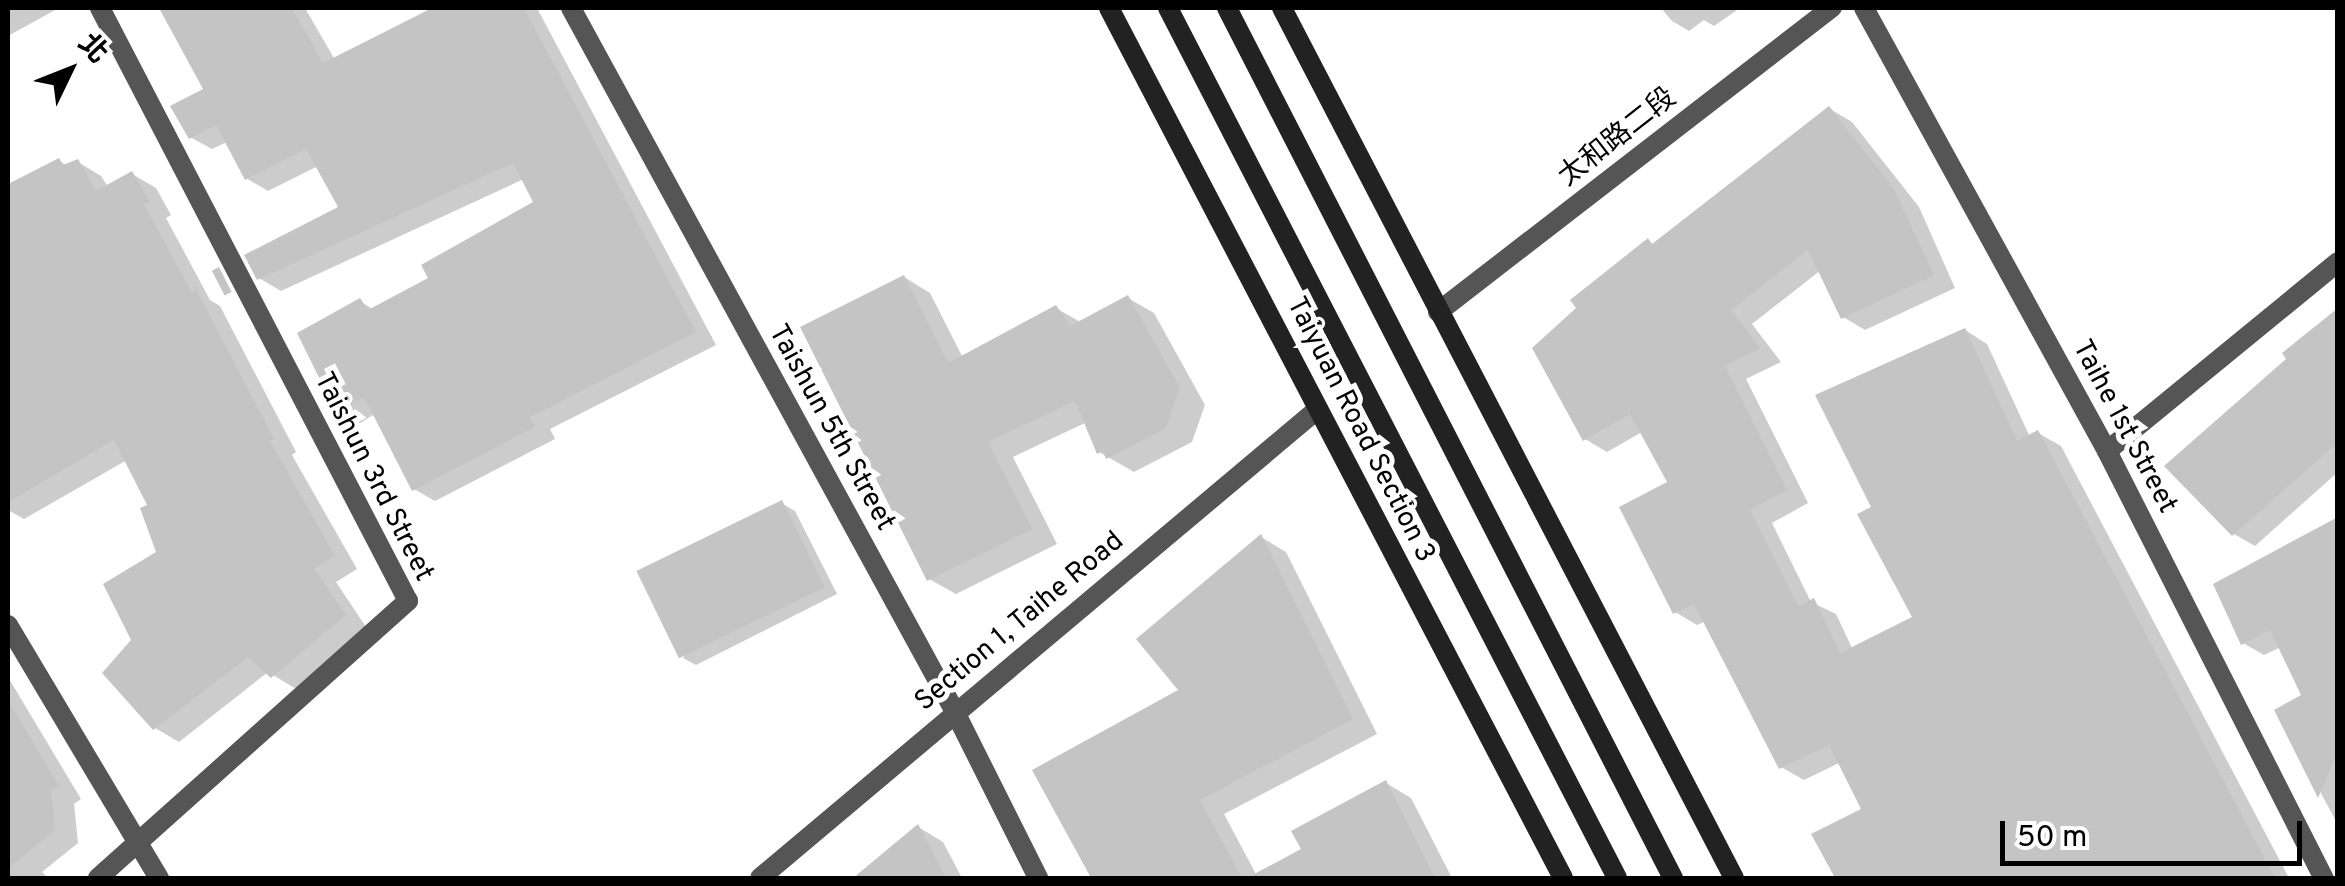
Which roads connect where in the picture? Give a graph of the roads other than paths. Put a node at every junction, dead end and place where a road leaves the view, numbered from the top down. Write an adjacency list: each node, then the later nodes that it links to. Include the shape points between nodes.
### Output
1 (100, 8): 15 (street, Taishun 3rd Street, via 408,601)
2 (571, 8): 14 (street, Taishun 5th Street)
3 (1109, 8): 11 (main road, Taiyuan Road Section 3)
4 (1168, 8): 21 (main road, Taiyuan Road Section 3)
5 (1227, 8): 22 (main road)
6 (1282, 8): 10 (main road)
7 (1832, 8): 10 (street, 太和路二段)
8 (1864, 8): 12 (street, Taihe 1st Street)
9 (2338, 262): 12 (street)
10 (1438, 312): 23 (main road)
11 (1318, 408): 14 (street, Section 1, Taihe Road); 20 (main road, Taiyuan Road Section 3)
12 (2107, 451): 24 (street, Taihe 1st Street)
13 (8, 625): 15 (street)
14 (954, 712): 18 (street, Section 1, Taihe Road); 19 (street, Taishun 5th Street)
15 (138, 846): 16 (street, Taishun 3rd Street); 17 (street)
16 (98, 878)
17 (159, 878)
18 (760, 878)
19 (1038, 878)
20 (1562, 878)
21 (1617, 878)
22 (1673, 878)
23 (1734, 878)
24 (2324, 878)

